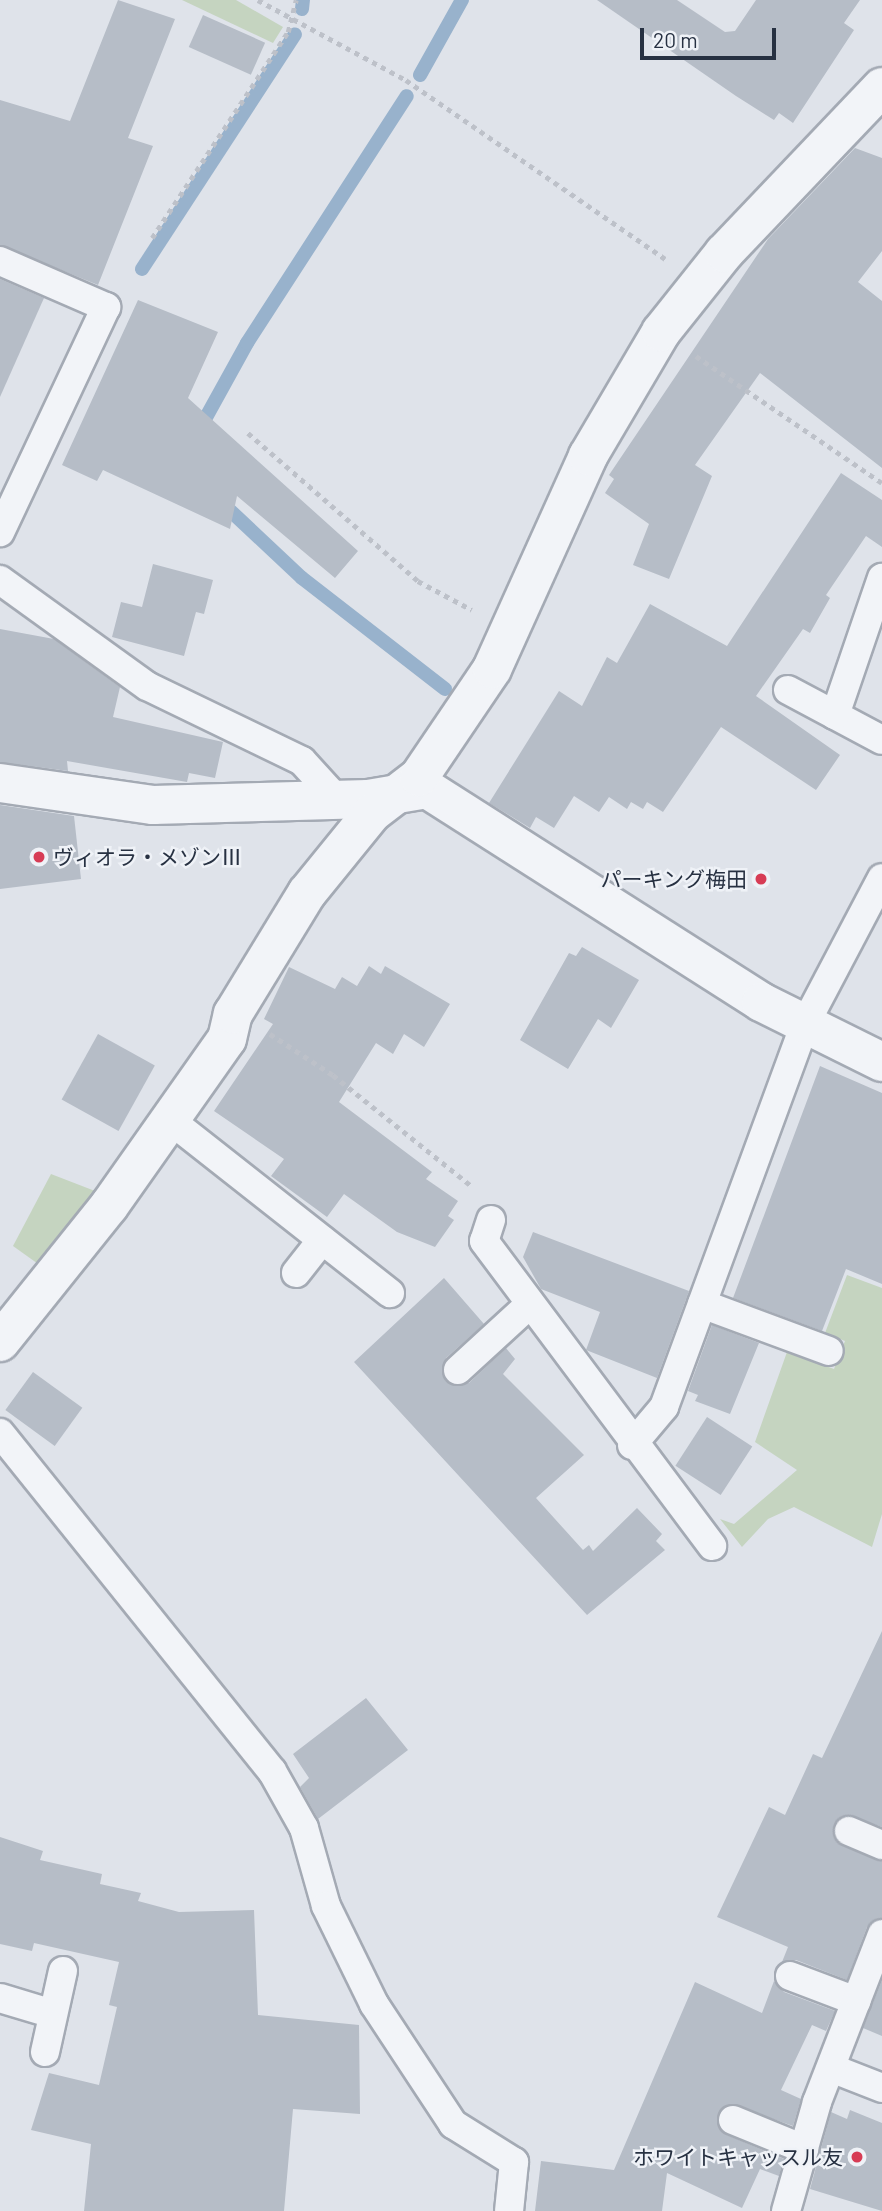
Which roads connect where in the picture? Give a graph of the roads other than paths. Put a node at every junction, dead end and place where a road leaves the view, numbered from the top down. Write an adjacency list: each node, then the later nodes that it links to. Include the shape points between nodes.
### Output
1 (879, 97): 11 (street, via 700,283 661,332 588,456 515,630 433,759)
2 (0, 261): 3 (lane, via 106,307)
3 (0, 532)
4 (882, 578): 7 (lane)
5 (0, 580): 10 (lane, via 147,686 302,761)
6 (788, 690): 7 (lane)
7 (835, 715): 8 (lane)
8 (882, 740)
9 (0, 783): 10 (street, via 153,805)
10 (334, 796): 11 (street)
11 (396, 796): 13 (street, via 427,789); 15 (street, via 372,813 307,893 233,1014 227,1039)
12 (882, 878): 13 (lane)
13 (804, 1026): 14 (street); 21 (lane)
14 (882, 1062)
15 (170, 1121): 17 (lane); 22 (street)
16 (491, 1220): 20 (lane, via 484,1241)
17 (323, 1240): 18 (lane); 19 (lane)
18 (296, 1273)
19 (390, 1293)
20 (530, 1304): 24 (lane); 26 (lane)
21 (702, 1304): 23 (lane); 26 (lane, via 664,1407)
22 (0, 1342)
23 (828, 1351)
24 (458, 1370)
25 (0, 1433): 41 (lane, via 272,1771 304,1828 326,1906 374,2004 453,2124 514,2162)
26 (632, 1445): 27 (lane)
27 (712, 1546)
28 (849, 1830): 29 (lane)
29 (882, 1846)
30 (882, 1934): 34 (lane)
31 (63, 1971): 35 (lane)
32 (790, 1976): 34 (lane)
33 (0, 1998): 35 (lane)
34 (856, 2001): 37 (lane)
35 (53, 2014): 36 (lane)
36 (45, 2052)
37 (831, 2068): 38 (lane); 40 (lane)
38 (882, 2088)
39 (733, 2120): 40 (lane)
40 (804, 2149): 42 (lane)
41 (509, 2211)
42 (786, 2211)

